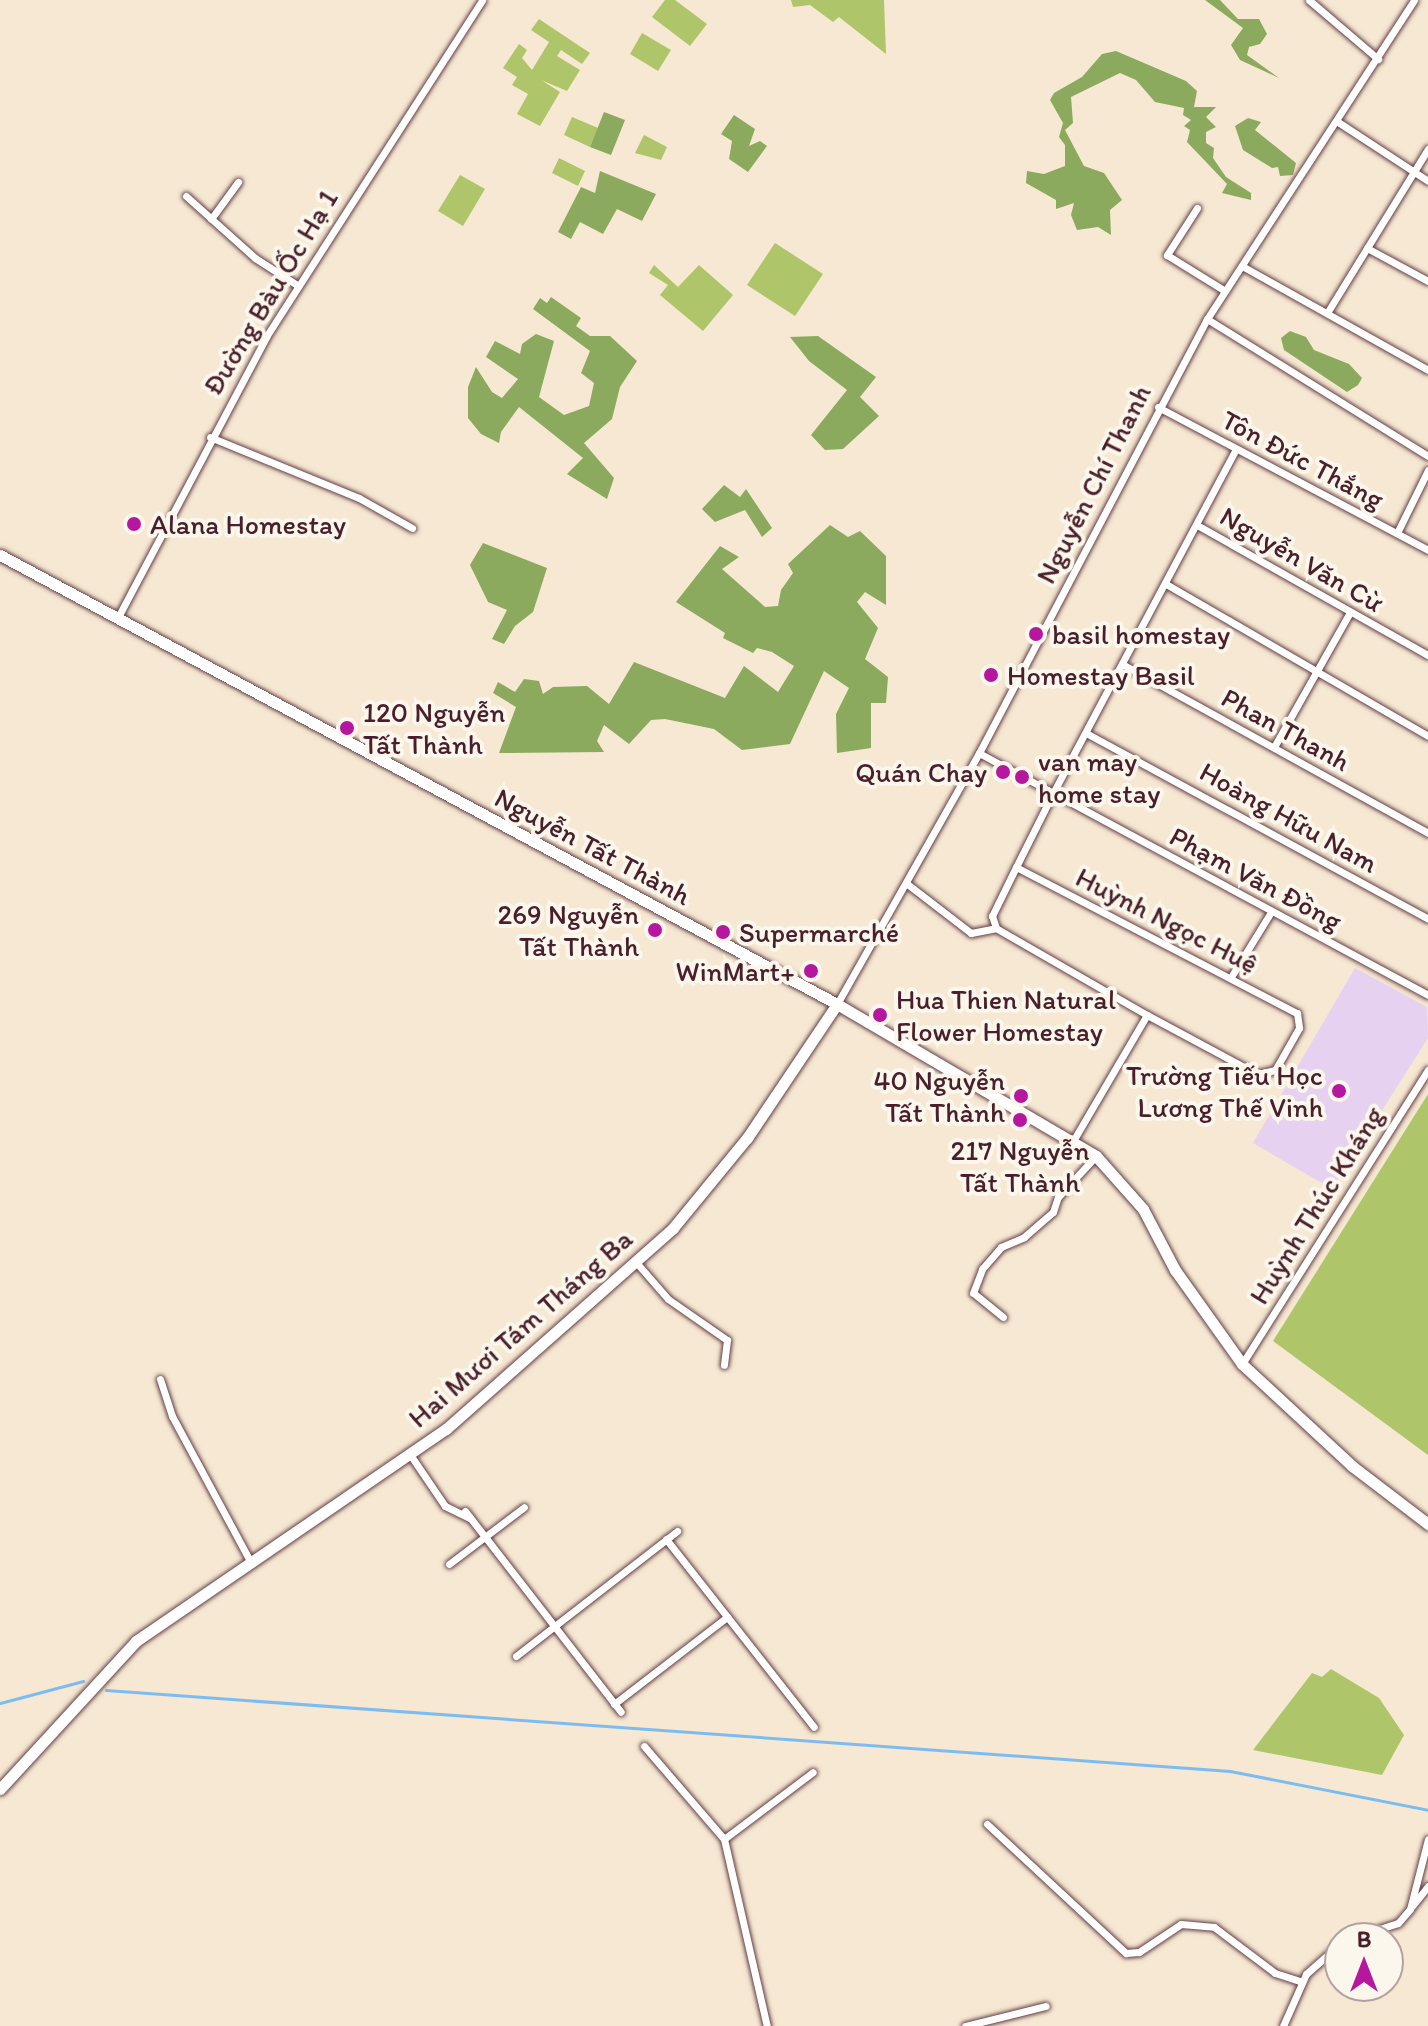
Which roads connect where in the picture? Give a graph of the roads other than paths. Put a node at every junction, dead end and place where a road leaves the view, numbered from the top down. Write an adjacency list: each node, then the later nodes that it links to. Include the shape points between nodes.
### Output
1 (482, 0): 16 (street, Đường Bàu Ốc Hạ 1)
2 (1309, 0): 4 (street)
3 (1414, 0): 4 (street, Nguyễn Chí Thanh)
4 (1378, 59): 5 (street, Nguyễn Chí Thanh)
5 (1338, 122): 7 (street); 14 (street, Nguyễn Chí Thanh)
6 (1428, 149): 7 (street)
7 (1414, 171): 8 (street); 13 (street)
8 (1428, 181)
9 (238, 182): 12 (street)
10 (186, 196): 12 (street)
11 (1197, 208): 17 (street, via 1167,255)
12 (211, 219): 16 (street)
13 (1367, 248): 15 (street); 18 (street)
14 (1242, 266): 17 (street, Nguyễn Chí Thanh); 18 (street)
15 (1428, 281)
16 (297, 285): 22 (street, Đường Bàu Ốc Hạ 1)
17 (1225, 291): 19 (street, Nguyễn Chí Thanh)
18 (1327, 313): 20 (street)
19 (1207, 319): 21 (street, Nguyễn Chí Thanh); 24 (street)
20 (1428, 370)
21 (1158, 407): 23 (street, Tôn Đức Thắng); 40 (street, Nguyễn Chí Thanh)
22 (210, 437): 27 (street, via 359,498); 33 (street, Đường Bàu Ốc Hạ 1)
23 (1236, 449): 26 (street); 28 (street, Tôn Đức Thắng)
24 (1428, 456)
25 (1428, 470): 28 (street)
26 (1197, 525): 31 (street); 32 (street, Nguyễn Văn Cừ)
27 (412, 528)
28 (1397, 533): 29 (street, Tôn Đức Thắng)
29 (1428, 550)
30 (0, 555): 33 (main road, Nguyễn Tất Thành)
31 (1166, 584): 35 (street); 36 (street)
32 (1350, 612): 34 (street, Nguyễn Văn Cừ); 36 (street)
33 (117, 619): 51 (main road, Nguyễn Tất Thành)
34 (1428, 655)
35 (1122, 664): 37 (street); 39 (street, Phan Thanh)
36 (1317, 671): 38 (street); 39 (street)
37 (1086, 733): 41 (street); 47 (street, Hoàng Hữu Nam)
38 (1428, 736)
39 (1274, 747): 43 (street, Phan Thanh)
40 (979, 753): 41 (street, Phạm Văn Đồng); 45 (street, Nguyễn Chí Thanh)
41 (1053, 793): 44 (street); 46 (street, Phạm Văn Đồng)
42 (1428, 821): 43 (street)
43 (1426, 831)
44 (1016, 867): 48 (street, via 992,916); 49 (street, Huỳnh Ngọc Huệ)
45 (906, 883): 48 (street, via 972,933); 51 (street, Nguyễn Chí Thanh)
46 (1271, 912): 49 (street); 50 (street, Phạm Văn Đồng)
47 (1428, 919)
48 (996, 928): 52 (street)
49 (1231, 977): 52 (street, Huỳnh Ngọc Huệ, via 1297,1013 1299,1028 1275,1070 1257,1074)
50 (1428, 995)
51 (837, 1004): 54 (main road, Nguyễn Tất Thành); 56 (main road, Hai Mươi Tám Tháng Ba, via 710,1188)
52 (1147, 1015): 54 (street)
53 (1428, 1070): 58 (street, Huỳnh Thúc Kháng)
54 (1073, 1141): 55 (main road, Nguyễn Tất Thành)
55 (1096, 1156): 57 (street, via 1058,1197 1053,1212 1024,1237 1001,1247 982,1269 972,1291); 58 (main road, Nguyễn Tất Thành, via 1143,1209 1175,1270)
56 (635, 1261): 59 (street, via 668,1299 727,1340); 61 (main road, Hai Mươi Tám Tháng Ba, via 446,1429)
57 (1003, 1317)
58 (1242, 1364): 63 (main road, Nguyễn Tất Thành, via 1352,1466)
59 (724, 1365)
60 (160, 1379): 67 (street, via 172,1416)
61 (409, 1453): 65 (street, via 445,1506 468,1515); 67 (main road, Hai Mươi Tám Tháng Ba)
62 (524, 1507): 65 (street)
63 (1428, 1524)
64 (677, 1531): 66 (street)
65 (485, 1537): 68 (street); 70 (street)
66 (666, 1539): 69 (street); 70 (street)
67 (249, 1559): 77 (main road, Hai Mươi Tám Tháng Ba, via 136,1641)
68 (449, 1564)
69 (727, 1617): 72 (street); 74 (street)
70 (554, 1626): 71 (street); 72 (street)
71 (516, 1656)
72 (614, 1704): 73 (street)
73 (621, 1712)
74 (814, 1727)
75 (644, 1746): 79 (street)
76 (813, 1772): 79 (street)
77 (0, 1789)
78 (987, 1824): 85 (street, via 1126,1953 1134,1954 1190,1923 1218,1928 1245,1954 1280,1976)
79 (724, 1839): 87 (street)
80 (1428, 1839): 82 (street)
81 (1428, 1886): 82 (street)
82 (1410, 1909): 83 (street)
83 (1399, 1922)
84 (1324, 1955): 85 (street)
85 (1302, 1982): 89 (street)
86 (1046, 2006): 88 (street)
87 (767, 2026)
88 (965, 2026)
89 (1283, 2026)

